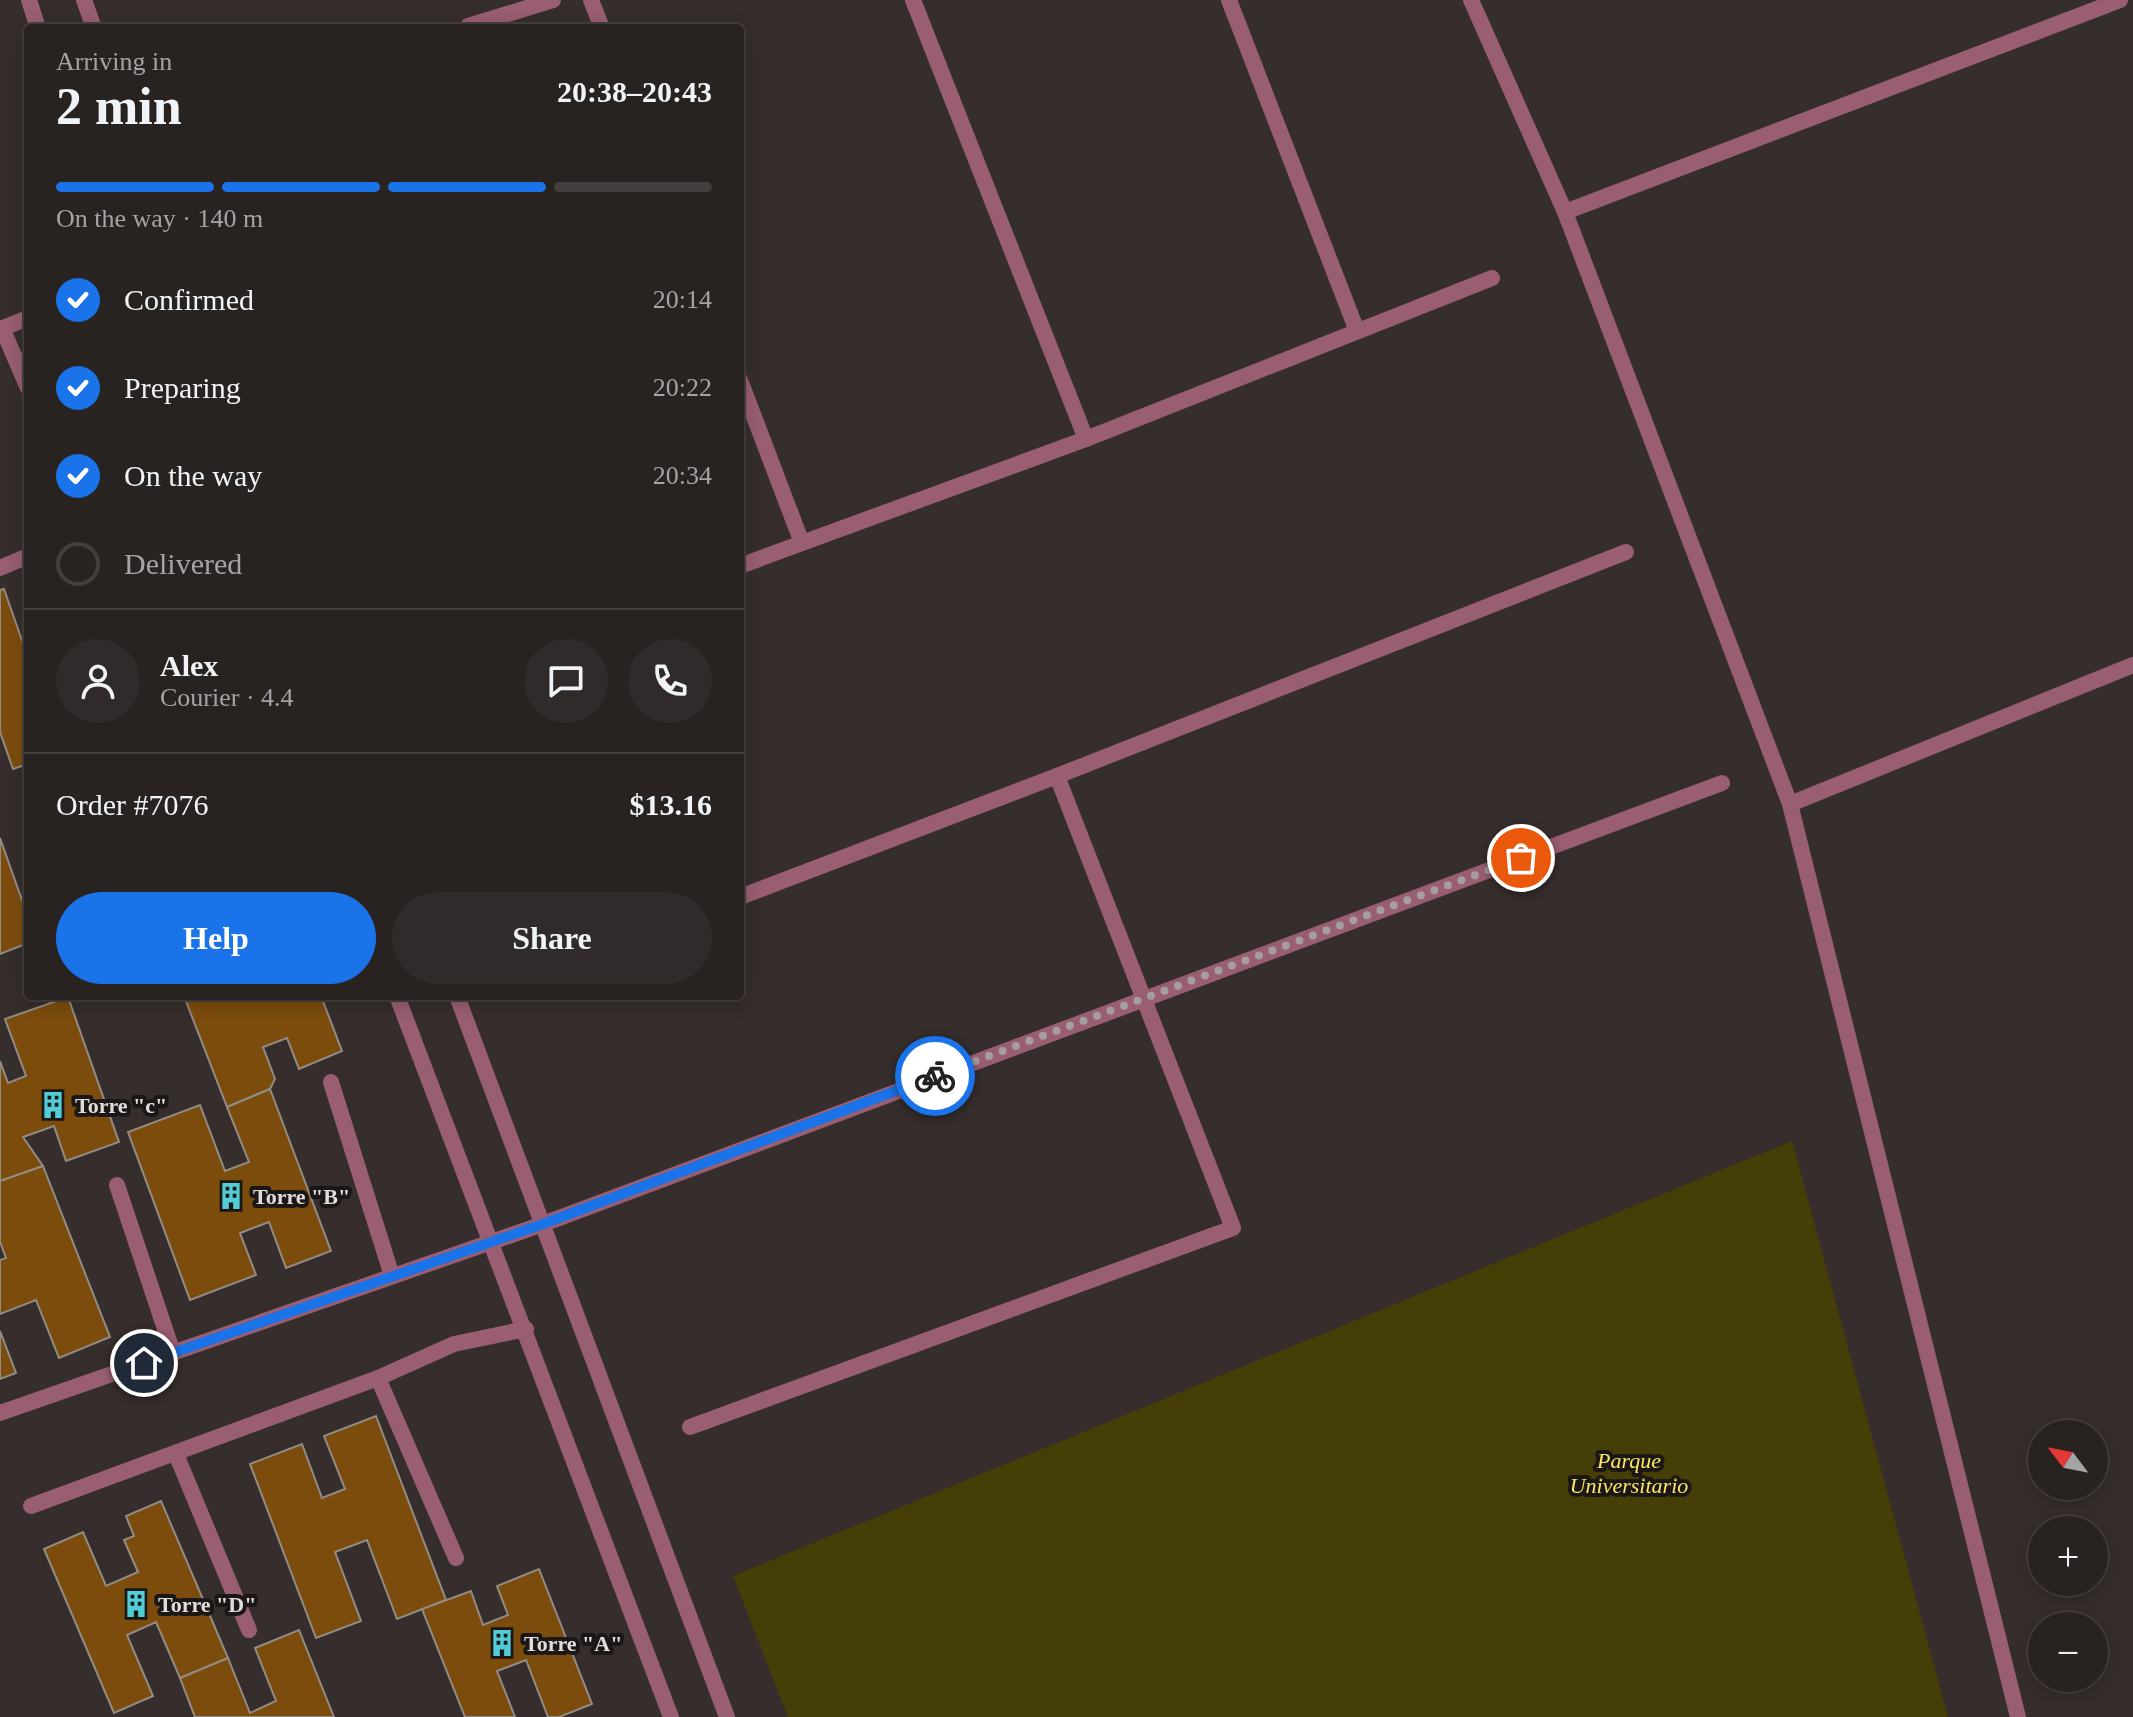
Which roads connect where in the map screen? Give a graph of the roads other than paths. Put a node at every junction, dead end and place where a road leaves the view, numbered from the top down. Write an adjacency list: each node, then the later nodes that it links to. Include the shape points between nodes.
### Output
1 (29, 0): 9 (street)
2 (84, 0): 10 (street)
3 (553, 0): 11 (street)
4 (591, 0): 12 (street)
5 (913, 0): 20 (street)
6 (1229, 0): 17 (street)
7 (1471, 0): 13 (street)
8 (2120, 0): 13 (street)
9 (37, 24)
10 (93, 24)
11 (475, 24)
12 (600, 24)
13 (1565, 212): 29 (street)
14 (1492, 278): 17 (street)
15 (24, 319): 16 (street)
16 (1, 328): 18 (street)
17 (1357, 331): 20 (street)
18 (24, 379)
19 (744, 391): 21 (street)
20 (1086, 439): 21 (street)
21 (802, 543): 24 (street)
22 (1626, 552): 27 (street)
23 (24, 558): 25 (street)
24 (744, 565)
25 (0, 568)
26 (2133, 665): 29 (street)
27 (1057, 776): 30 (street); 31 (street)
28 (1722, 783): 31 (street)
29 (1790, 804): 50 (street)
30 (744, 895)
31 (1146, 996): 36 (street); 43 (street, via 1233,1228)
32 (399, 1000): 37 (street)
33 (459, 1000): 36 (street)
34 (331, 1082): 38 (street)
35 (117, 1185): 40 (street)
36 (543, 1224): 37 (street); 49 (street)
37 (492, 1241): 38 (street); 39 (street)
38 (392, 1276): 40 (street)
39 (526, 1329): 41 (street, via 454,1344); 48 (street)
40 (173, 1353): 42 (street)
41 (378, 1378): 44 (street); 46 (street)
42 (0, 1413)
43 (690, 1427)
44 (176, 1454): 45 (street); 47 (street)
45 (31, 1506)
46 (456, 1558)
47 (249, 1630)
48 (671, 1717)
49 (727, 1717)
50 (2018, 1717)

